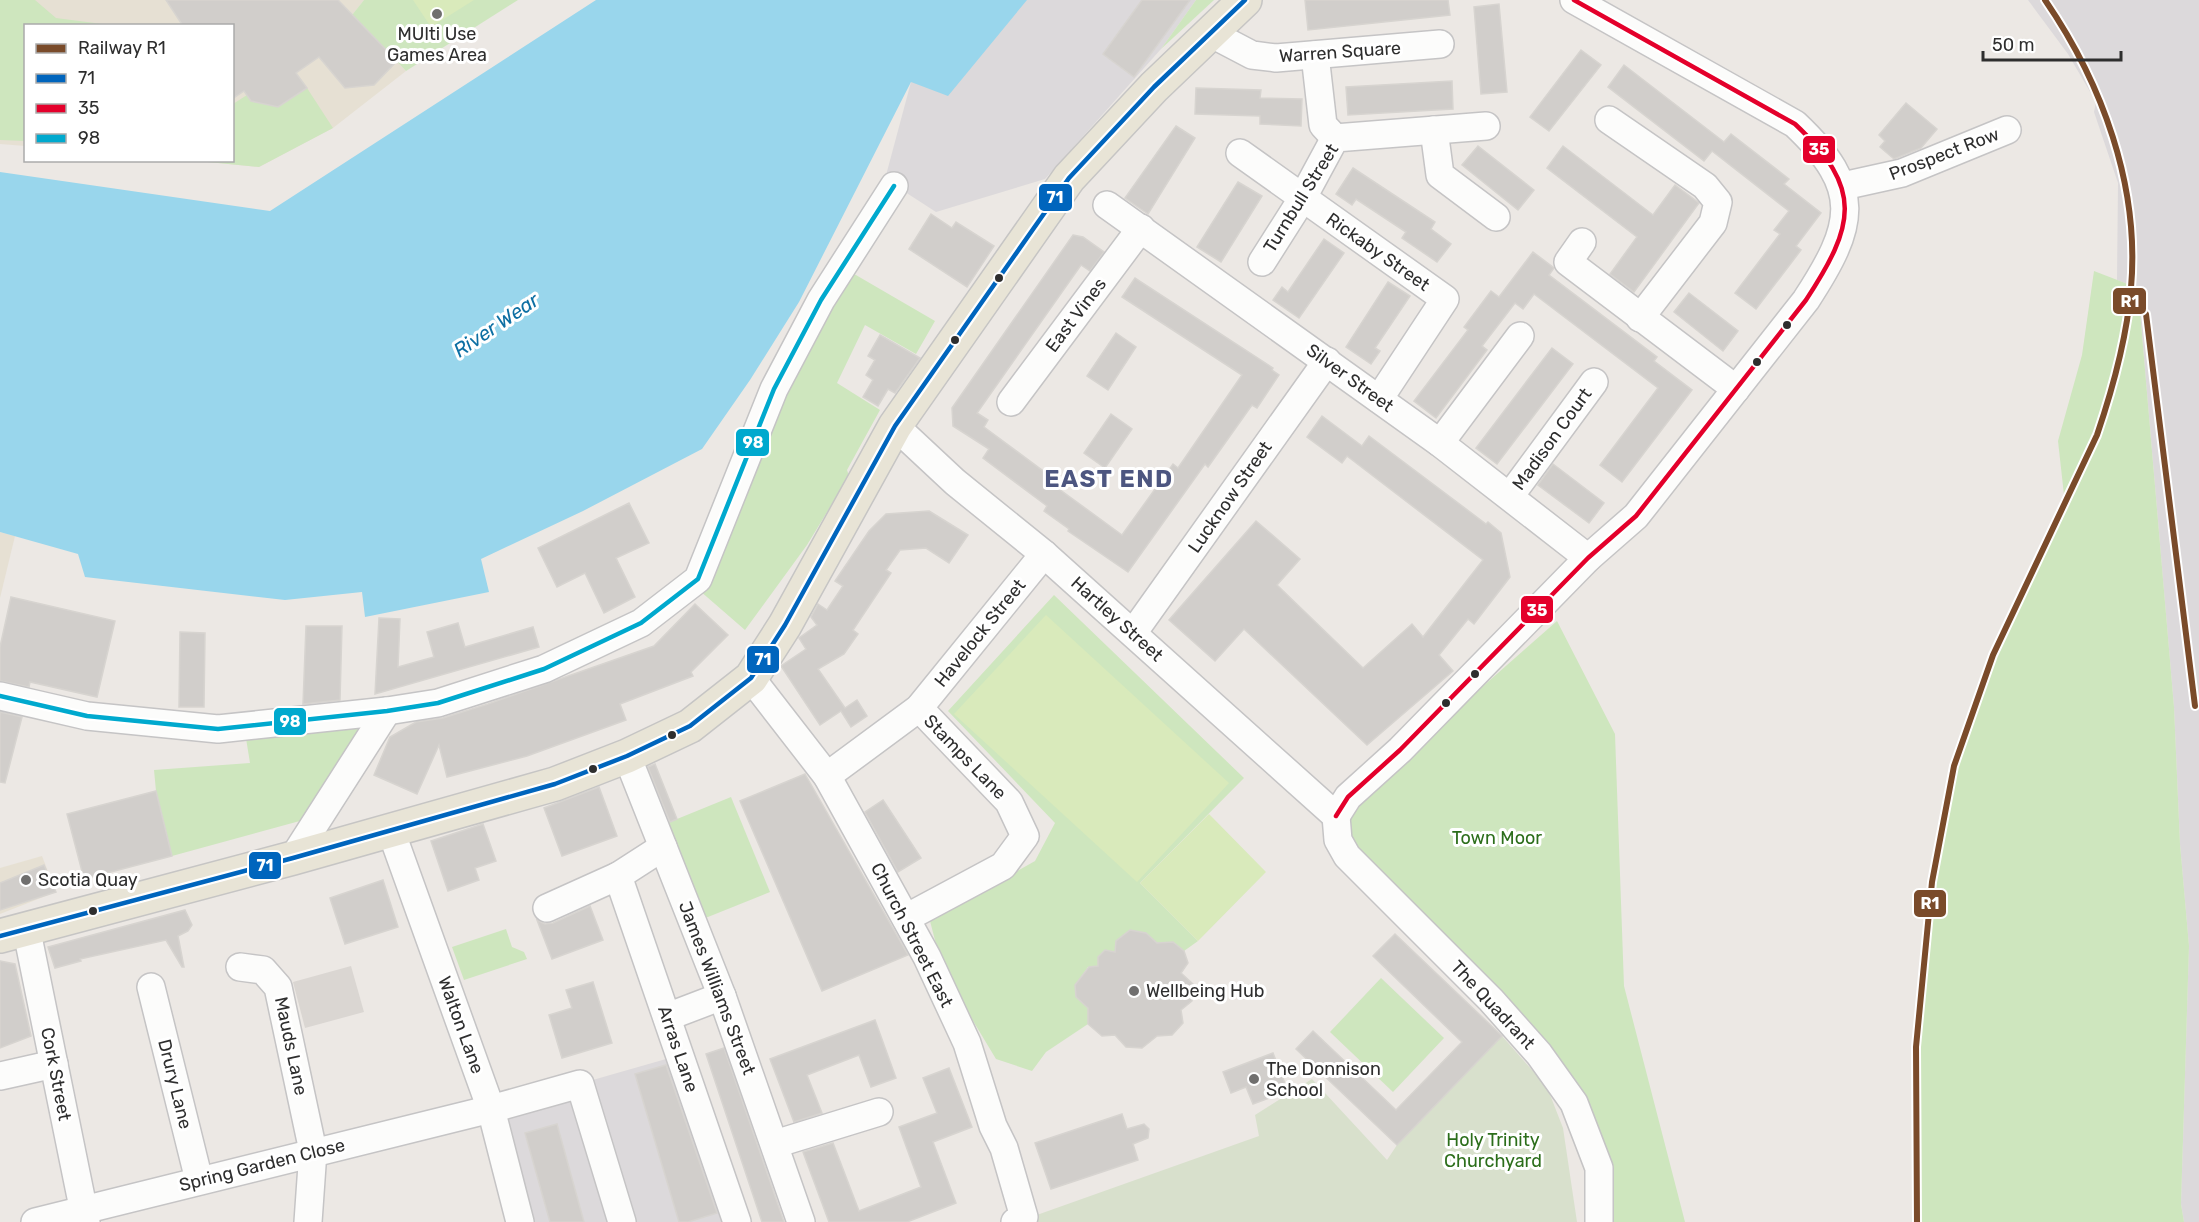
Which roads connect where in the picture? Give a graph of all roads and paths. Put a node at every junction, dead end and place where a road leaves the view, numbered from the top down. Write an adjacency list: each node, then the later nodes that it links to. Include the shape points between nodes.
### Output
1 (1245, 0): 3 (main road)
2 (1574, 0): 13 (street, via 1795,124 1817,145)
3 (1210, 33): 5 (street, Warren Square, via 1252,55); 27 (main road, via 1069,178)
4 (1440, 44): 5 (street, Warren Square)
5 (1315, 55): 10 (street, via 1323,125)
6 (1609, 120): 20 (street, via 1705,186 1718,202 1713,223)
7 (1486, 126): 9 (street, Turnbull Street)
8 (2007, 129): 13 (street, Prospect Row, via 1902,173)
9 (1434, 130): 10 (street, Turnbull Street); 16 (street, via 1440,175)
10 (1335, 138): 14 (street, Turnbull Street)
11 (1240, 153): 14 (street)
12 (894, 186): 36 (street, via 821,300 779,379 698,579 641,623 544,669 438,703)
13 (1843, 186): 24 (street, via 1845,210 1840,236 1827,268)
14 (1302, 198): 19 (street, Turnbull Street); 25 (street, Rickaby Street, via 1445,299)
15 (1107, 205): 17 (street, Silver Street)
16 (1496, 217)
17 (1141, 228): 22 (street, Silver Street); 26 (street, East Vines)
18 (1582, 242): 20 (street, via 1568,262)
19 (1262, 262)
20 (1640, 318): 24 (street)
21 (1520, 336): 28 (street)
22 (1327, 361): 25 (street, Silver Street); 32 (street, Lucknow Street)
23 (1594, 382): 29 (street, Madison Court)
24 (1736, 389): 31 (street, via 1636,516)
25 (1379, 399): 28 (street, Silver Street)
26 (1011, 402)
27 (895, 426): 30 (street, Hartley Street, via 955,482); 33 (main road, via 785,625)
28 (1440, 443): 29 (street, Silver Street)
29 (1510, 496): 31 (street, Silver Street)
30 (1044, 554): 32 (street, Hartley Street); 35 (street, Havelock Street)
31 (1588, 558): 39 (street, via 1400,750 1348,797)
32 (1133, 633): 39 (street, Hartley Street)
33 (751, 678): 37 (main road, via 690,726); 38 (street, Church Street East)
34 (0, 696): 36 (street, via 87,716 218,729)
35 (919, 708): 38 (street, Havelock Street); 45 (street, Stamps Lane, via 1009,802 1025,836 1003,866)
36 (387, 711): 42 (street)
37 (627, 756): 40 (main road, via 555,784); 41 (street, James Williams Street)
38 (827, 776): 45 (street, Church Street East)
39 (1336, 816): 66 (street, The Quadrant, via 1338,840 1347,855 1491,1000 1539,1054 1574,1103 1599,1168)
40 (391, 831): 42 (main road); 53 (street, Walton Lane)
41 (663, 847): 43 (street); 49 (street, James Williams Street)
42 (293, 858): 46 (main road)
43 (618, 876): 44 (street); 50 (street, Arras Lane)
44 (547, 908)
45 (906, 918): 59 (street, Church Street East, via 967,1043 993,1126 1004,1148)
46 (13, 931): 51 (street, Cork Street)
47 (240, 966): 56 (street, Mauds Lane, via 263,970 278,987)
48 (152, 987): 57 (street, Drury Lane)
49 (722, 996): 50 (street); 55 (street, James Williams Street)
50 (667, 1017): 64 (street, Arras Lane)
51 (54, 1064): 52 (street); 58 (street, Cork Street)
52 (0, 1076)
53 (491, 1109): 56 (street, Spring Garden Close); 62 (street, Walton Lane); 63 (street, Spring Garden Close, via 580,1084)
54 (879, 1112): 55 (street)
55 (775, 1144): 65 (street, James Williams Street)
56 (313, 1151): 57 (street, Spring Garden Close); 61 (street, Mauds Lane)
57 (199, 1180): 58 (street, Spring Garden Close)
58 (85, 1216): 60 (street, Spring Garden Close)
59 (1019, 1220)
60 (35, 1222)
61 (308, 1222)
62 (519, 1222)
63 (622, 1222)
64 (737, 1222)
65 (801, 1222)
66 (1599, 1222)

